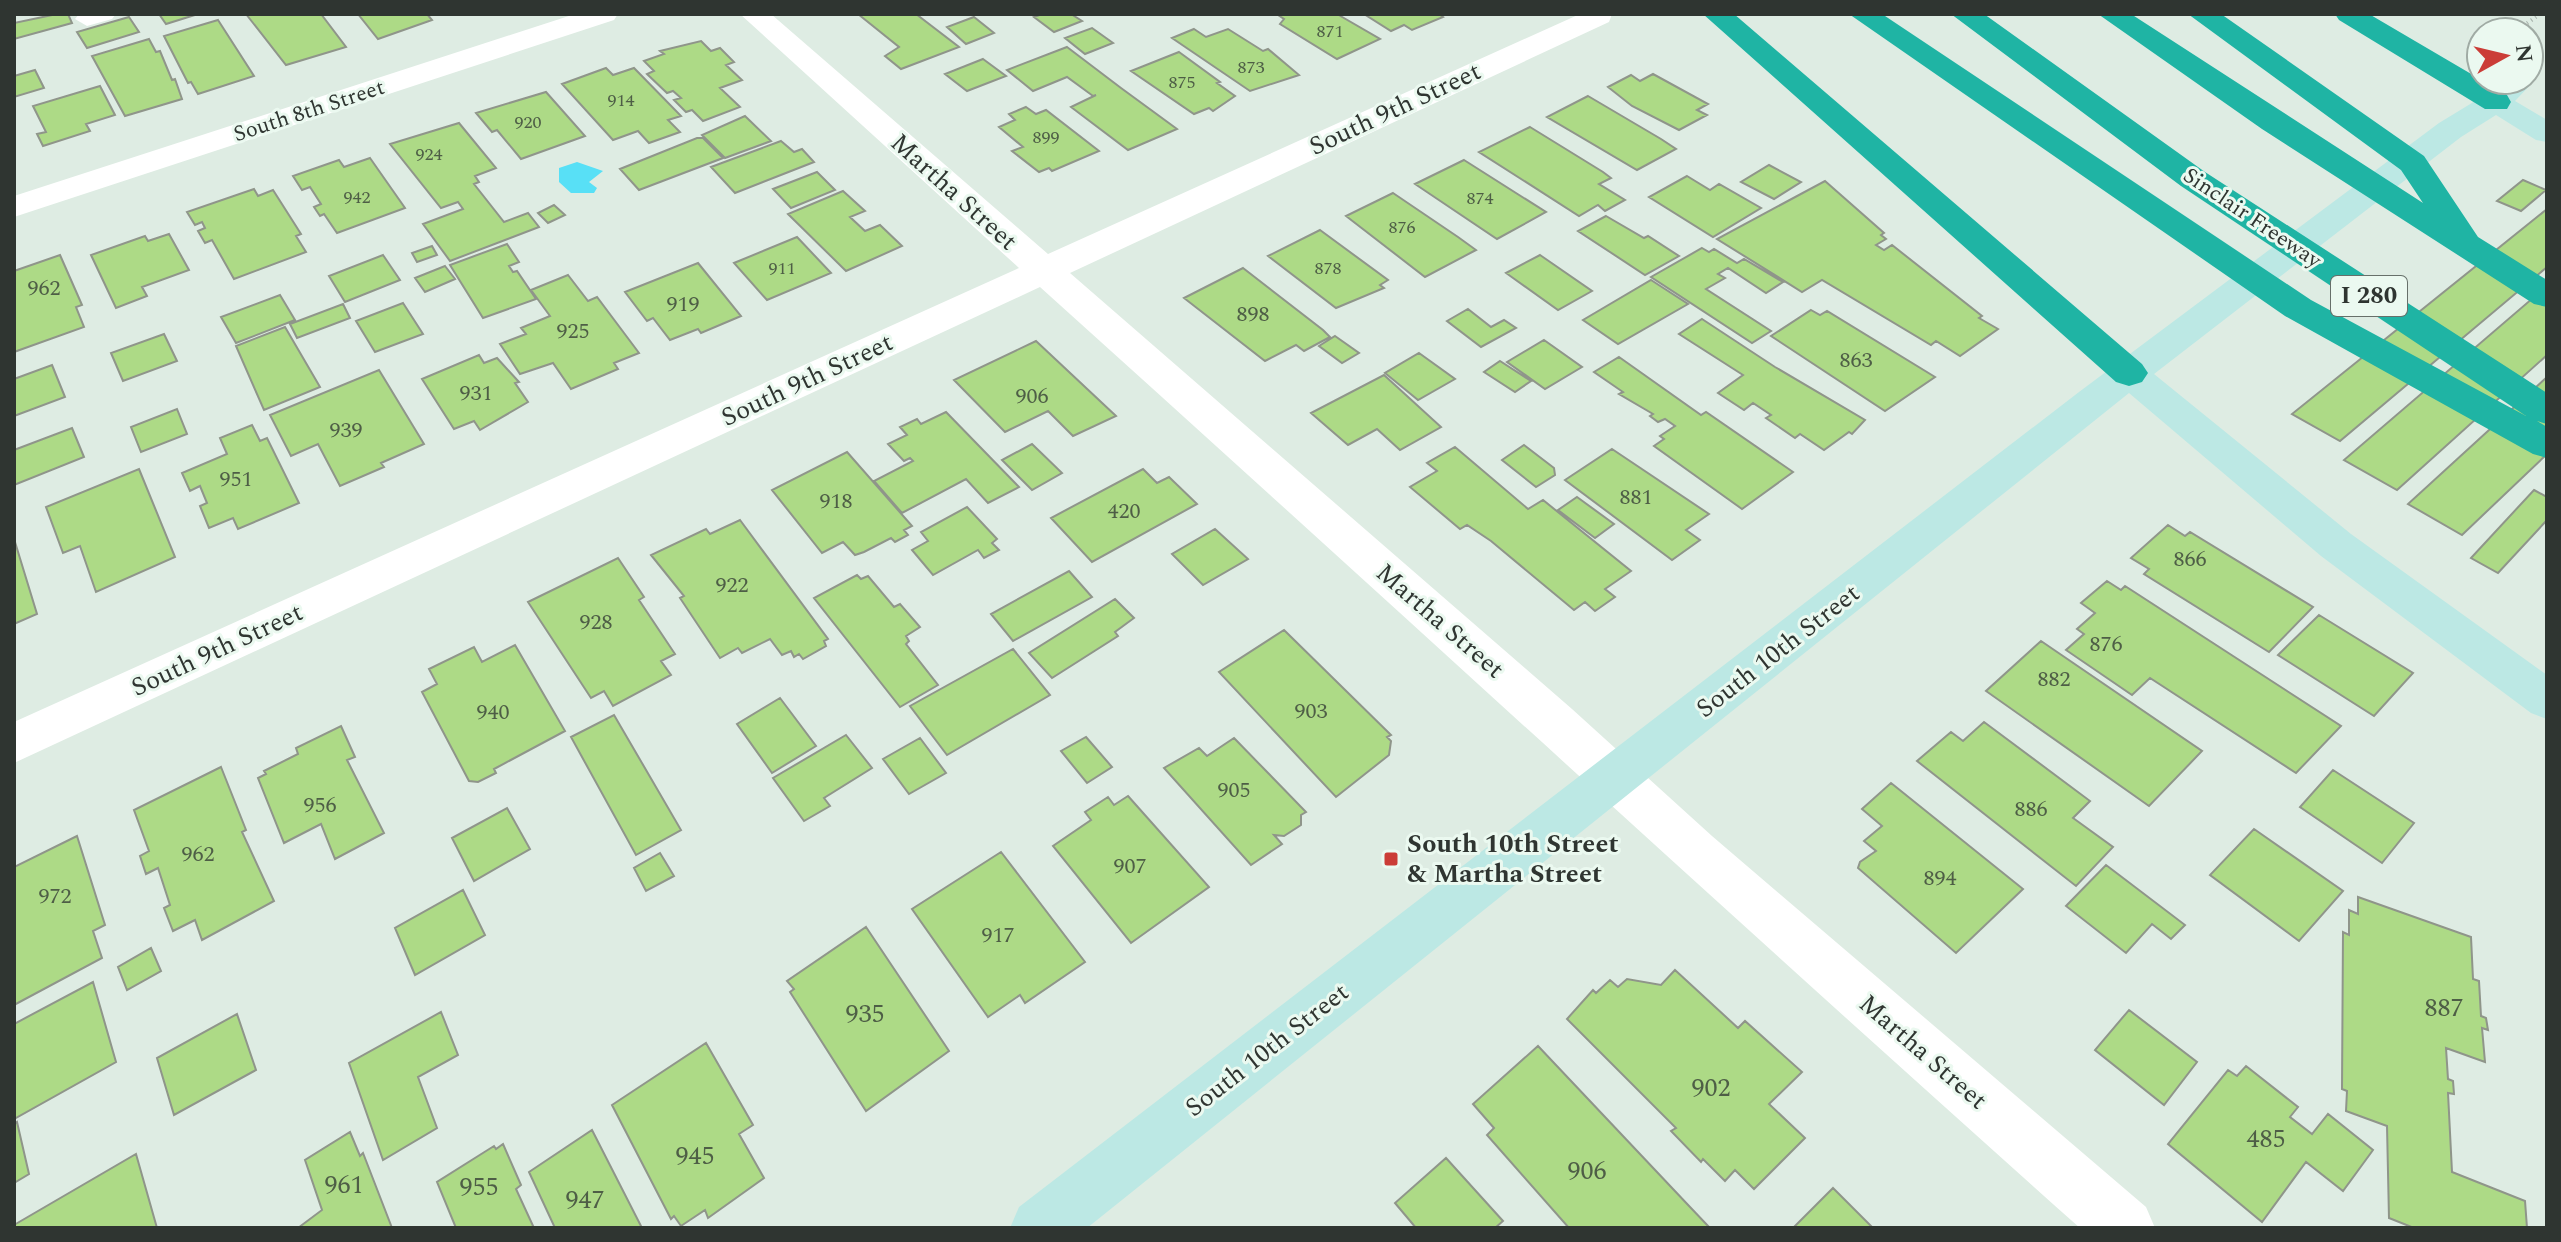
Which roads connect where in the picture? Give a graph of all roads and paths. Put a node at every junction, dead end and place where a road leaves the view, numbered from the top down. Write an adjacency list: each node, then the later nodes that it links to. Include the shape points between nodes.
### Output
1 (604, 14): 13 (street, South 8th Street)
2 (754, 14): 15 (street, Martha Street)
3 (1717, 14): 17 (highway)
4 (1863, 14): 19 (highway, via 2298,308)
5 (1965, 14): 18 (highway, Sinclair Freeway / I 280, via 2193,179)
6 (2112, 14): 14 (highway)
7 (2202, 14): 14 (highway, via 2413,163)
8 (2349, 14): 11 (highway)
9 (1599, 16): 15 (street, South 9th Street)
10 (2503, 96): 11 (main road, South 10th Street)
11 (2496, 102): 12 (main road); 17 (main road, South 10th Street, via 2450,130)
12 (2547, 133)
13 (14, 207)
14 (2472, 251): 16 (highway)
15 (1043, 271): 21 (street, South 9th Street); 22 (street, Martha Street, via 1556,723)
16 (2547, 296)
17 (2129, 373): 20 (main road, via 2336,545); 22 (main road, South 10th Street)
18 (2547, 411)
19 (2547, 444)
20 (2547, 700)
21 (14, 743)
22 (1614, 781): 23 (main road, South 10th Street); 24 (street, Martha Street)
23 (1040, 1228)
24 (2125, 1228)

